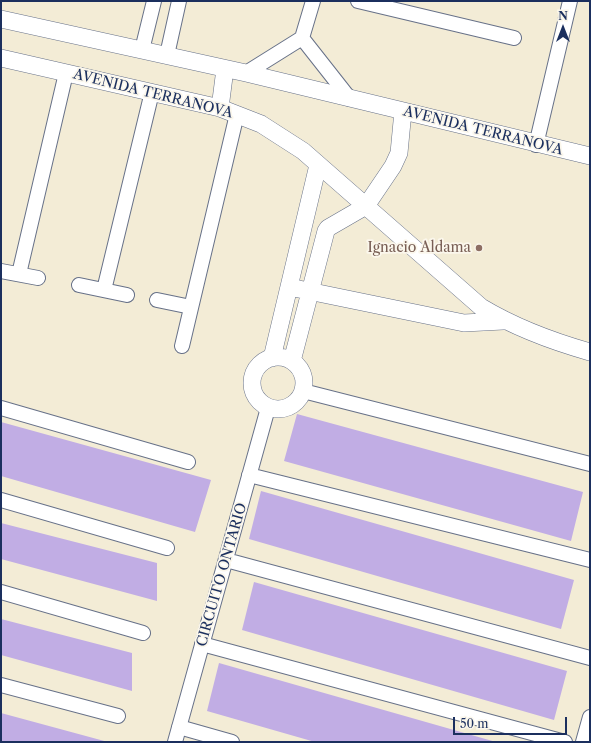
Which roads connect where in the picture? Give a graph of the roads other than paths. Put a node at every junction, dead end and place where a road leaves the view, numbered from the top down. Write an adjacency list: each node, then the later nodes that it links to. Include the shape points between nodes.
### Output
1 (154, 1): 9 (street)
2 (179, 1): 10 (street)
3 (313, 1): 7 (street)
4 (358, 1): 8 (street)
5 (570, 1): 20 (street)
6 (1, 19): 9 (street, AVENIDA TERRANOVA)
7 (302, 38): 14 (street); 16 (street)
8 (514, 38)
9 (142, 50): 10 (street, AVENIDA TERRANOVA)
10 (167, 55): 12 (street, AVENIDA TERRANOVA)
11 (1, 58): 13 (street, AVENIDA TERRANOVA)
12 (225, 69): 14 (street, AVENIDA TERRANOVA); 17 (street)
13 (66, 73): 15 (street, AVENIDA TERRANOVA); 25 (street)
14 (246, 73): 16 (street, AVENIDA TERRANOVA)
15 (152, 92): 17 (street, AVENIDA TERRANOVA); 29 (street)
16 (350, 99): 18 (street, AVENIDA TERRANOVA)
17 (220, 108): 19 (street, AVENIDA TERRANOVA)
18 (403, 111): 20 (street, AVENIDA TERRANOVA); 23 (street, via 399,153)
19 (237, 114): 22 (street, AVENIDA TERRANOVA, via 261,124 303,151); 33 (street)
20 (536, 145): 21 (street, AVENIDA TERRANOVA)
21 (590, 156)
22 (318, 165): 23 (street, AVENIDA TERRANOVA); 28 (street)
23 (366, 206): 30 (street, via 328,228); 34 (street, AVENIDA TERRANOVA, via 481,308)
24 (1, 270): 25 (street)
25 (19, 274): 26 (street)
26 (38, 278)
27 (79, 285): 29 (street)
28 (289, 287): 30 (street); 37 (street)
29 (104, 290): 31 (street)
30 (310, 292): 34 (street, via 464,322); 38 (street)
31 (127, 295)
32 (157, 300): 33 (street)
33 (191, 307): 35 (street)
34 (503, 321): 36 (street, AVENIDA TERRANOVA, via 529,333)
35 (182, 346)
36 (590, 352)
37 (272, 358): 38 (street); 41 (street, via 260,365 252,383 257,398)
38 (292, 361): 39 (street, via 303,374)
39 (303, 391): 41 (street, via 297,402 289,408); 43 (street)
40 (1, 408): 42 (street)
41 (268, 408): 44 (street, CIRCUITO ONTARIO)
42 (188, 462)
43 (590, 464)
44 (249, 475): 47 (street, CIRCUITO ONTARIO); 48 (street)
45 (1, 500): 46 (street)
46 (167, 548)
47 (226, 560): 51 (street, CIRCUITO ONTARIO); 52 (street)
48 (590, 560)
49 (1, 592): 50 (street)
50 (143, 633)
51 (202, 644): 56 (street, CIRCUITO ONTARIO); 59 (street)
52 (590, 658)
53 (1, 685): 54 (street)
54 (118, 716)
55 (590, 717): 60 (street)
56 (179, 727): 57 (street, CIRCUITO ONTARIO); 58 (street)
57 (175, 742)
58 (232, 742)
59 (565, 742)
60 (583, 742)

